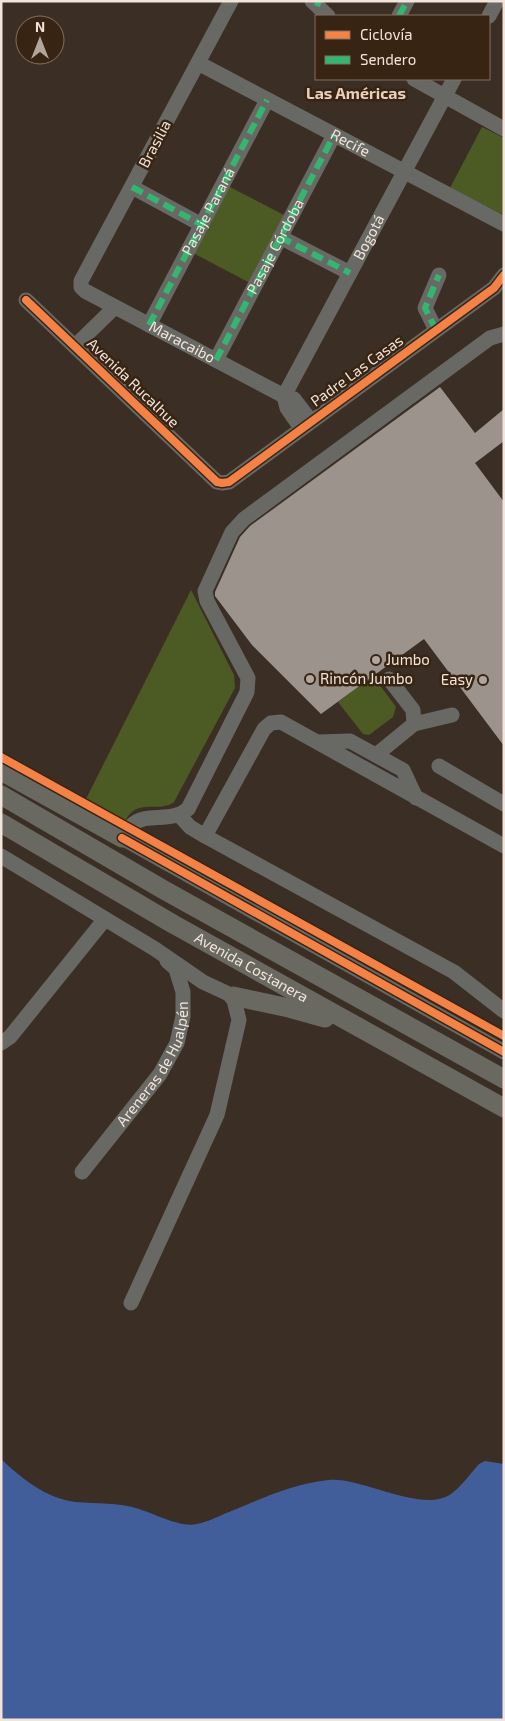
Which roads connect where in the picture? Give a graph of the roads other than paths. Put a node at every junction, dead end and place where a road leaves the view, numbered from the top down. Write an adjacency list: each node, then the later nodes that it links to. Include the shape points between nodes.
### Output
1 (231, 1): 6 (street, Brasilia)
2 (407, 1): 4 (street)
3 (497, 1): 5 (street)
4 (400, 15)
5 (490, 15)
6 (198, 63): 10 (street, Recife); 14 (street, Brasilia)
7 (416, 80): 9 (street)
8 (453, 80): 9 (street, Bogotá)
9 (445, 96): 11 (street); 13 (street, Bogotá)
10 (267, 100): 12 (street, Recife); 16 (street, Pasaje Paraná)
11 (504, 129)
12 (334, 135): 13 (street, Recife); 17 (street, Pasaje Córdoba)
13 (404, 171): 15 (street, Recife); 18 (street, Bogotá)
14 (132, 187): 16 (street); 21 (street, Brasilia, via 81,281)
15 (504, 224)
16 (202, 225): 24 (street, Pasaje Paraná)
17 (280, 237): 18 (street); 28 (street, Pasaje Córdoba)
18 (350, 273): 29 (street, Bogotá)
19 (439, 274): 25 (street, via 425,308)
20 (504, 276): 25 (street, Padre Las Casas, via 494,288)
21 (81, 287): 23 (street, Maracaibo)
22 (26, 300): 27 (street, Avenida Rucalhue)
23 (115, 307): 24 (street, Maracaibo); 27 (street)
24 (149, 326): 28 (street, Maracaibo)
25 (436, 330): 30 (street, Padre Las Casas)
26 (504, 334): 42 (street, via 490,338 244,519 232,532 205,591 207,602 246,672 247,692 188,809)
27 (74, 346): 31 (street, Avenida Rucalhue, via 217,482)
28 (216, 360): 29 (street, Maracaibo)
29 (284, 396): 30 (street, via 287,408)
30 (306, 425): 31 (street, Padre Las Casas, via 229,482)
31 (222, 483)
32 (390, 679): 34 (street, via 413,710)
33 (452, 714): 34 (street)
34 (414, 724): 36 (street)
35 (316, 742): 36 (street, via 350,741); 40 (street); 44 (street, via 280,722 271,723 264,730)
36 (376, 755): 40 (street, via 403,770)
37 (439, 766): 41 (street)
38 (1, 771): 45 (main road)
39 (1, 795): 55 (main road, Avenida Costanera, via 164,890)
40 (416, 798): 46 (street)
41 (504, 804)
42 (180, 816): 44 (street); 45 (street, via 140,820)
43 (1, 824): 52 (main road, Avenida Costanera)
44 (205, 836): 51 (street, via 454,972)
45 (122, 838): 54 (street)
46 (504, 846)
47 (1, 856): 48 (street)
48 (105, 919): 49 (street); 53 (street, via 10,1037)
49 (154, 950): 50 (street, via 203,982); 57 (street, Areneras de Hualpén, via 176,970 183,992 178,1043 160,1074)
50 (233, 996): 52 (main road, via 312,1014); 58 (street, via 239,1020 217,1116)
51 (504, 1011)
52 (364, 1032): 56 (main road, Avenida Costanera)
53 (1, 1043)
54 (504, 1052)
55 (504, 1079)
56 (504, 1108)
57 (82, 1172)
58 (131, 1303)

